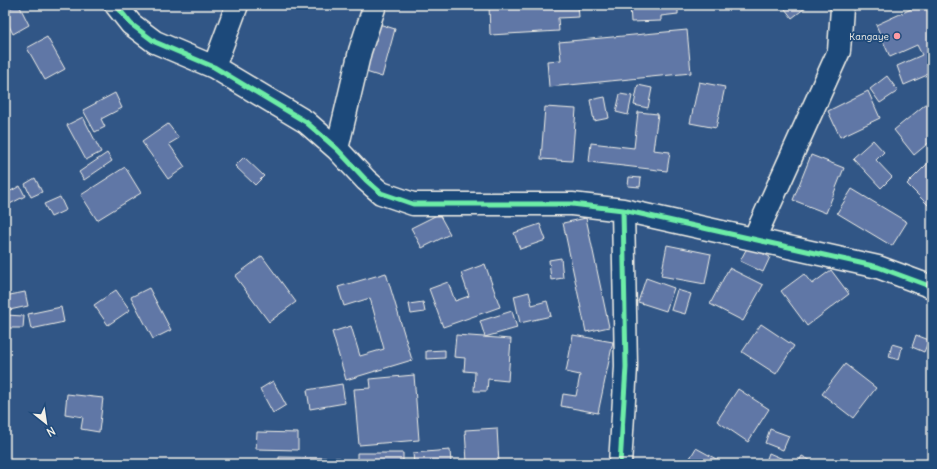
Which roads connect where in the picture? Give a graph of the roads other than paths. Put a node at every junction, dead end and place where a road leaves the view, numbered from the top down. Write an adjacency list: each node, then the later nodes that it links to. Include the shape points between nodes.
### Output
1 (116, 5): 5 (street, via 131,24 155,42)
2 (236, 5): 5 (street)
3 (375, 5): 6 (street, via 360,51)
4 (842, 5): 8 (street, via 839,51)
5 (214, 67): 6 (street, via 306,122)
6 (337, 149): 7 (street, via 381,193 413,204 572,204)
7 (623, 210): 8 (street); 10 (street, via 626,367)
8 (754, 239): 9 (street, via 878,267)
9 (932, 287)
10 (620, 464)

